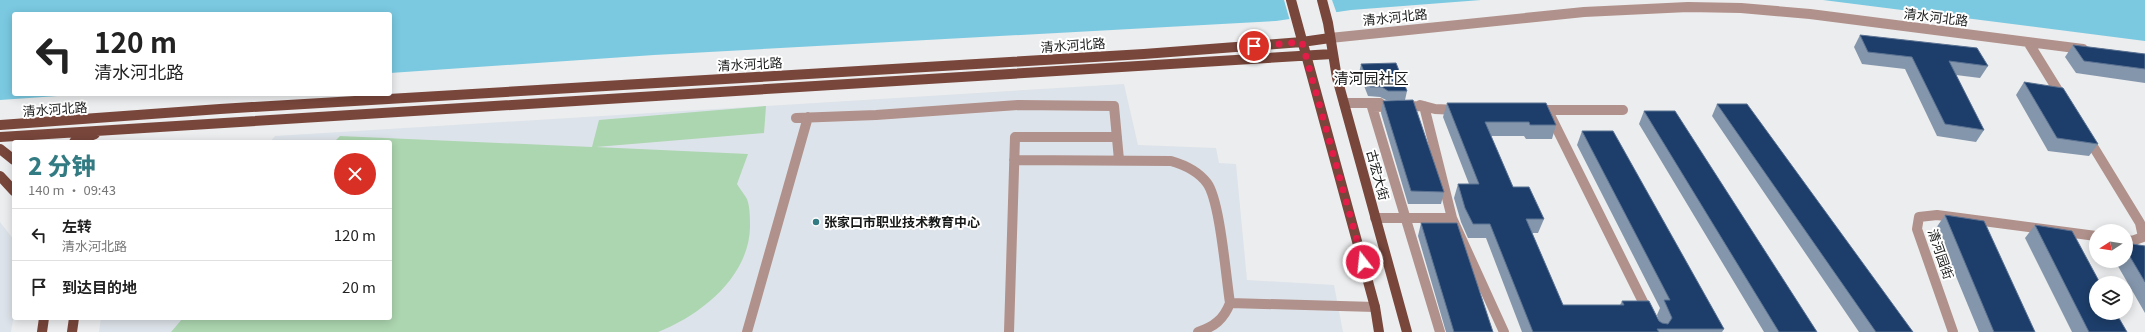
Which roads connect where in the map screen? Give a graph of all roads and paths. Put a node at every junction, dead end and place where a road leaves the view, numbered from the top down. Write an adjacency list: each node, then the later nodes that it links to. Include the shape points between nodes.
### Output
1 (1291, 0): 4 (main road)
2 (1322, 0): 3 (main road, 古宏大街)
3 (1330, 38): 4 (main road, 清水河北路); 5 (street, 清水河北路, via 1584,12 1688,7 1742,8 1810,14); 7 (main road, 古宏大街)
4 (1302, 42): 8 (main road); 18 (main road, 清水河北路, via 220,109)
5 (2028, 42): 6 (street, 清水河北路); 11 (street)
6 (2091, 50)
7 (1332, 54): 8 (main road, 清水河北路); 9 (main road, 古宏大街)
8 (1306, 55): 20 (main road, 清水河北路); 36 (main road)
9 (1344, 103): 10 (street, via 1408,102); 30 (main road, 古宏大街)
10 (1424, 106): 12 (street); 31 (street, via 1372,106); 32 (street)
11 (2069, 108)
12 (1464, 110)
13 (1525, 110): 14 (street)
14 (1547, 110): 15 (street); 48 (street)
15 (1623, 110)
16 (808, 117): 17 (street); 21 (street, via 1018,105 1114,106); 41 (street)
17 (796, 118)
18 (0, 126)
19 (2082, 128): 34 (street, via 2140,223 2143,237)
20 (117, 129): 22 (main road, 清水河北路); 23 (main road)
21 (1117, 136): 26 (street, via 1015,137); 27 (street)
22 (0, 137)
23 (79, 140)
24 (0, 150): 25 (main road)
25 (12, 159)
26 (1014, 160): 27 (street); 42 (street)
27 (1120, 160): 35 (street, via 1170,161 1198,172 1208,184 1215,200)
28 (0, 176): 29 (main road)
29 (12, 189)
30 (1376, 218): 31 (street); 45 (main road, 古宏大街)
31 (1406, 218): 32 (street); 46 (street)
32 (1452, 218): 47 (street)
33 (2089, 235): 49 (street, 清河园街, via 1937,215 1919,217 1917,229)
34 (2133, 241)
35 (1230, 303): 36 (street); 43 (street, via 1222,320)
36 (1376, 307): 44 (main road)
37 (44, 320): 39 (main road)
38 (74, 320): 40 (main road)
39 (42, 332)
40 (72, 332)
41 (747, 332)
42 (1009, 332)
43 (1198, 332)
44 (1379, 332)
45 (1407, 332)
46 (1440, 332)
47 (1504, 332)
48 (1658, 332)
49 (1953, 332)

